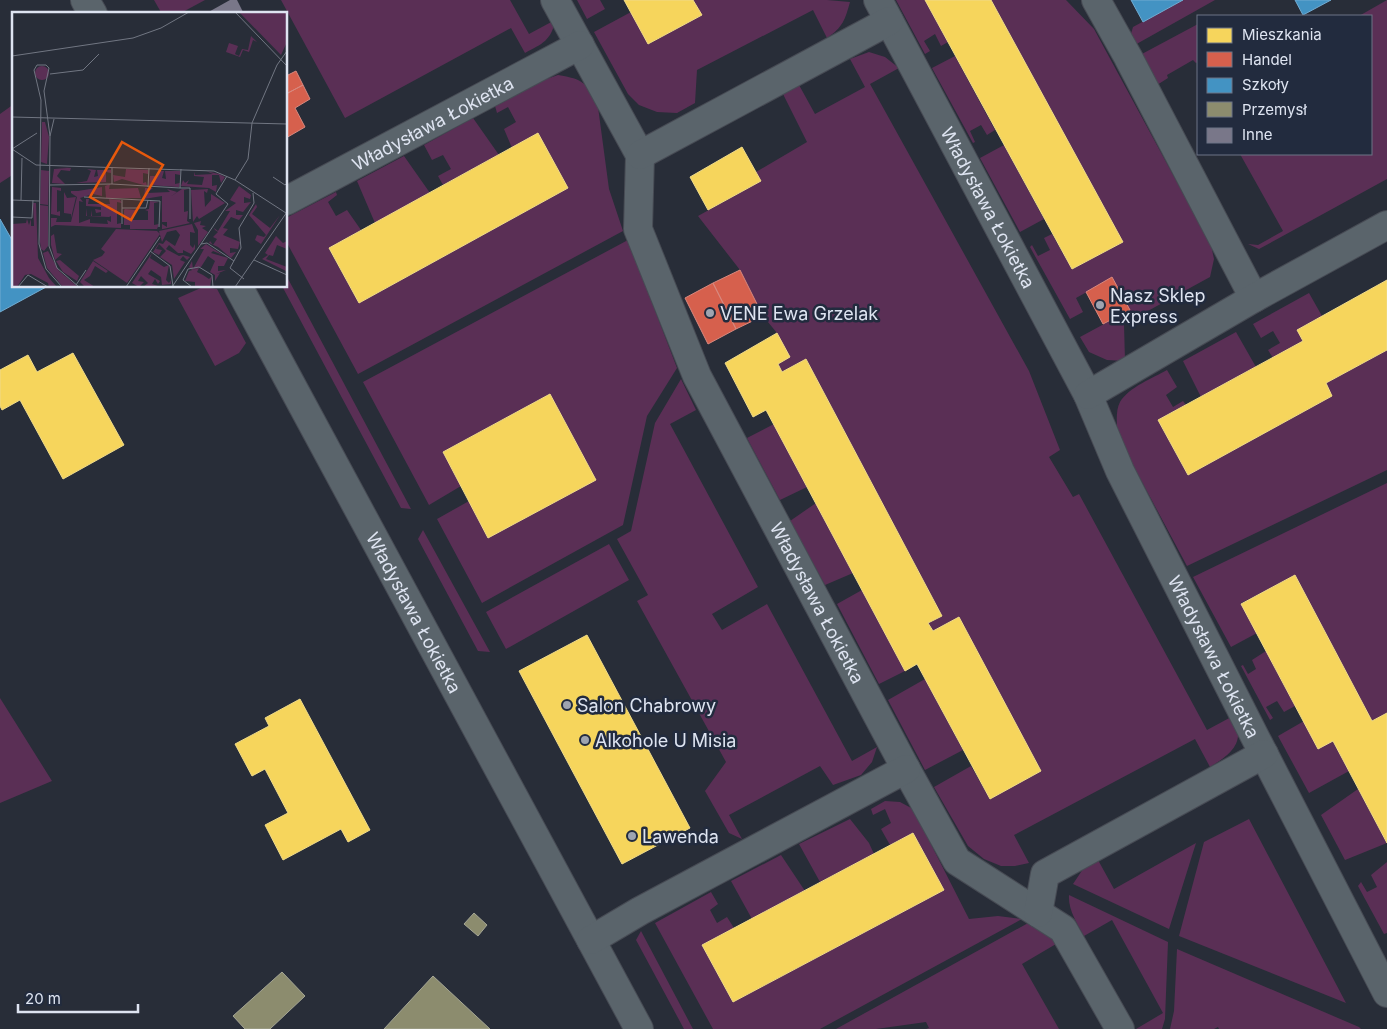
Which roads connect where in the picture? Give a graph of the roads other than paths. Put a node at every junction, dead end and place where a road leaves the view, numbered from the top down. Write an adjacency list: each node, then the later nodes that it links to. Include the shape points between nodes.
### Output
1 (85, 0): 5 (street)
2 (555, 0): 6 (street)
3 (1096, 0): 11 (street)
4 (884, 10): 7 (street, Władysława Łokietka); 12 (street, Władysława Łokietka)
5 (92, 12)
6 (580, 45): 7 (street); 8 (street, Władysława Łokietka)
7 (640, 155): 14 (street, Władysława Łokietka, via 638,228 697,376)
8 (288, 201)
9 (1387, 225): 11 (street)
10 (239, 288): 16 (street, Władysława Łokietka)
11 (1254, 298): 12 (street)
12 (1088, 395): 13 (street, Władysława Łokietka, via 1120,471)
13 (1264, 754): 15 (street, Władysława Łokietka, via 1045,874); 17 (street, Władysława Łokietka)
14 (906, 769): 15 (street, Władysława Łokietka, via 957,861); 16 (street)
15 (1038, 913): 19 (street, Władysława Łokietka, via 1063,929)
16 (591, 940): 18 (street, Władysława Łokietka)
17 (1387, 993)
18 (639, 1029)
19 (1120, 1029)

